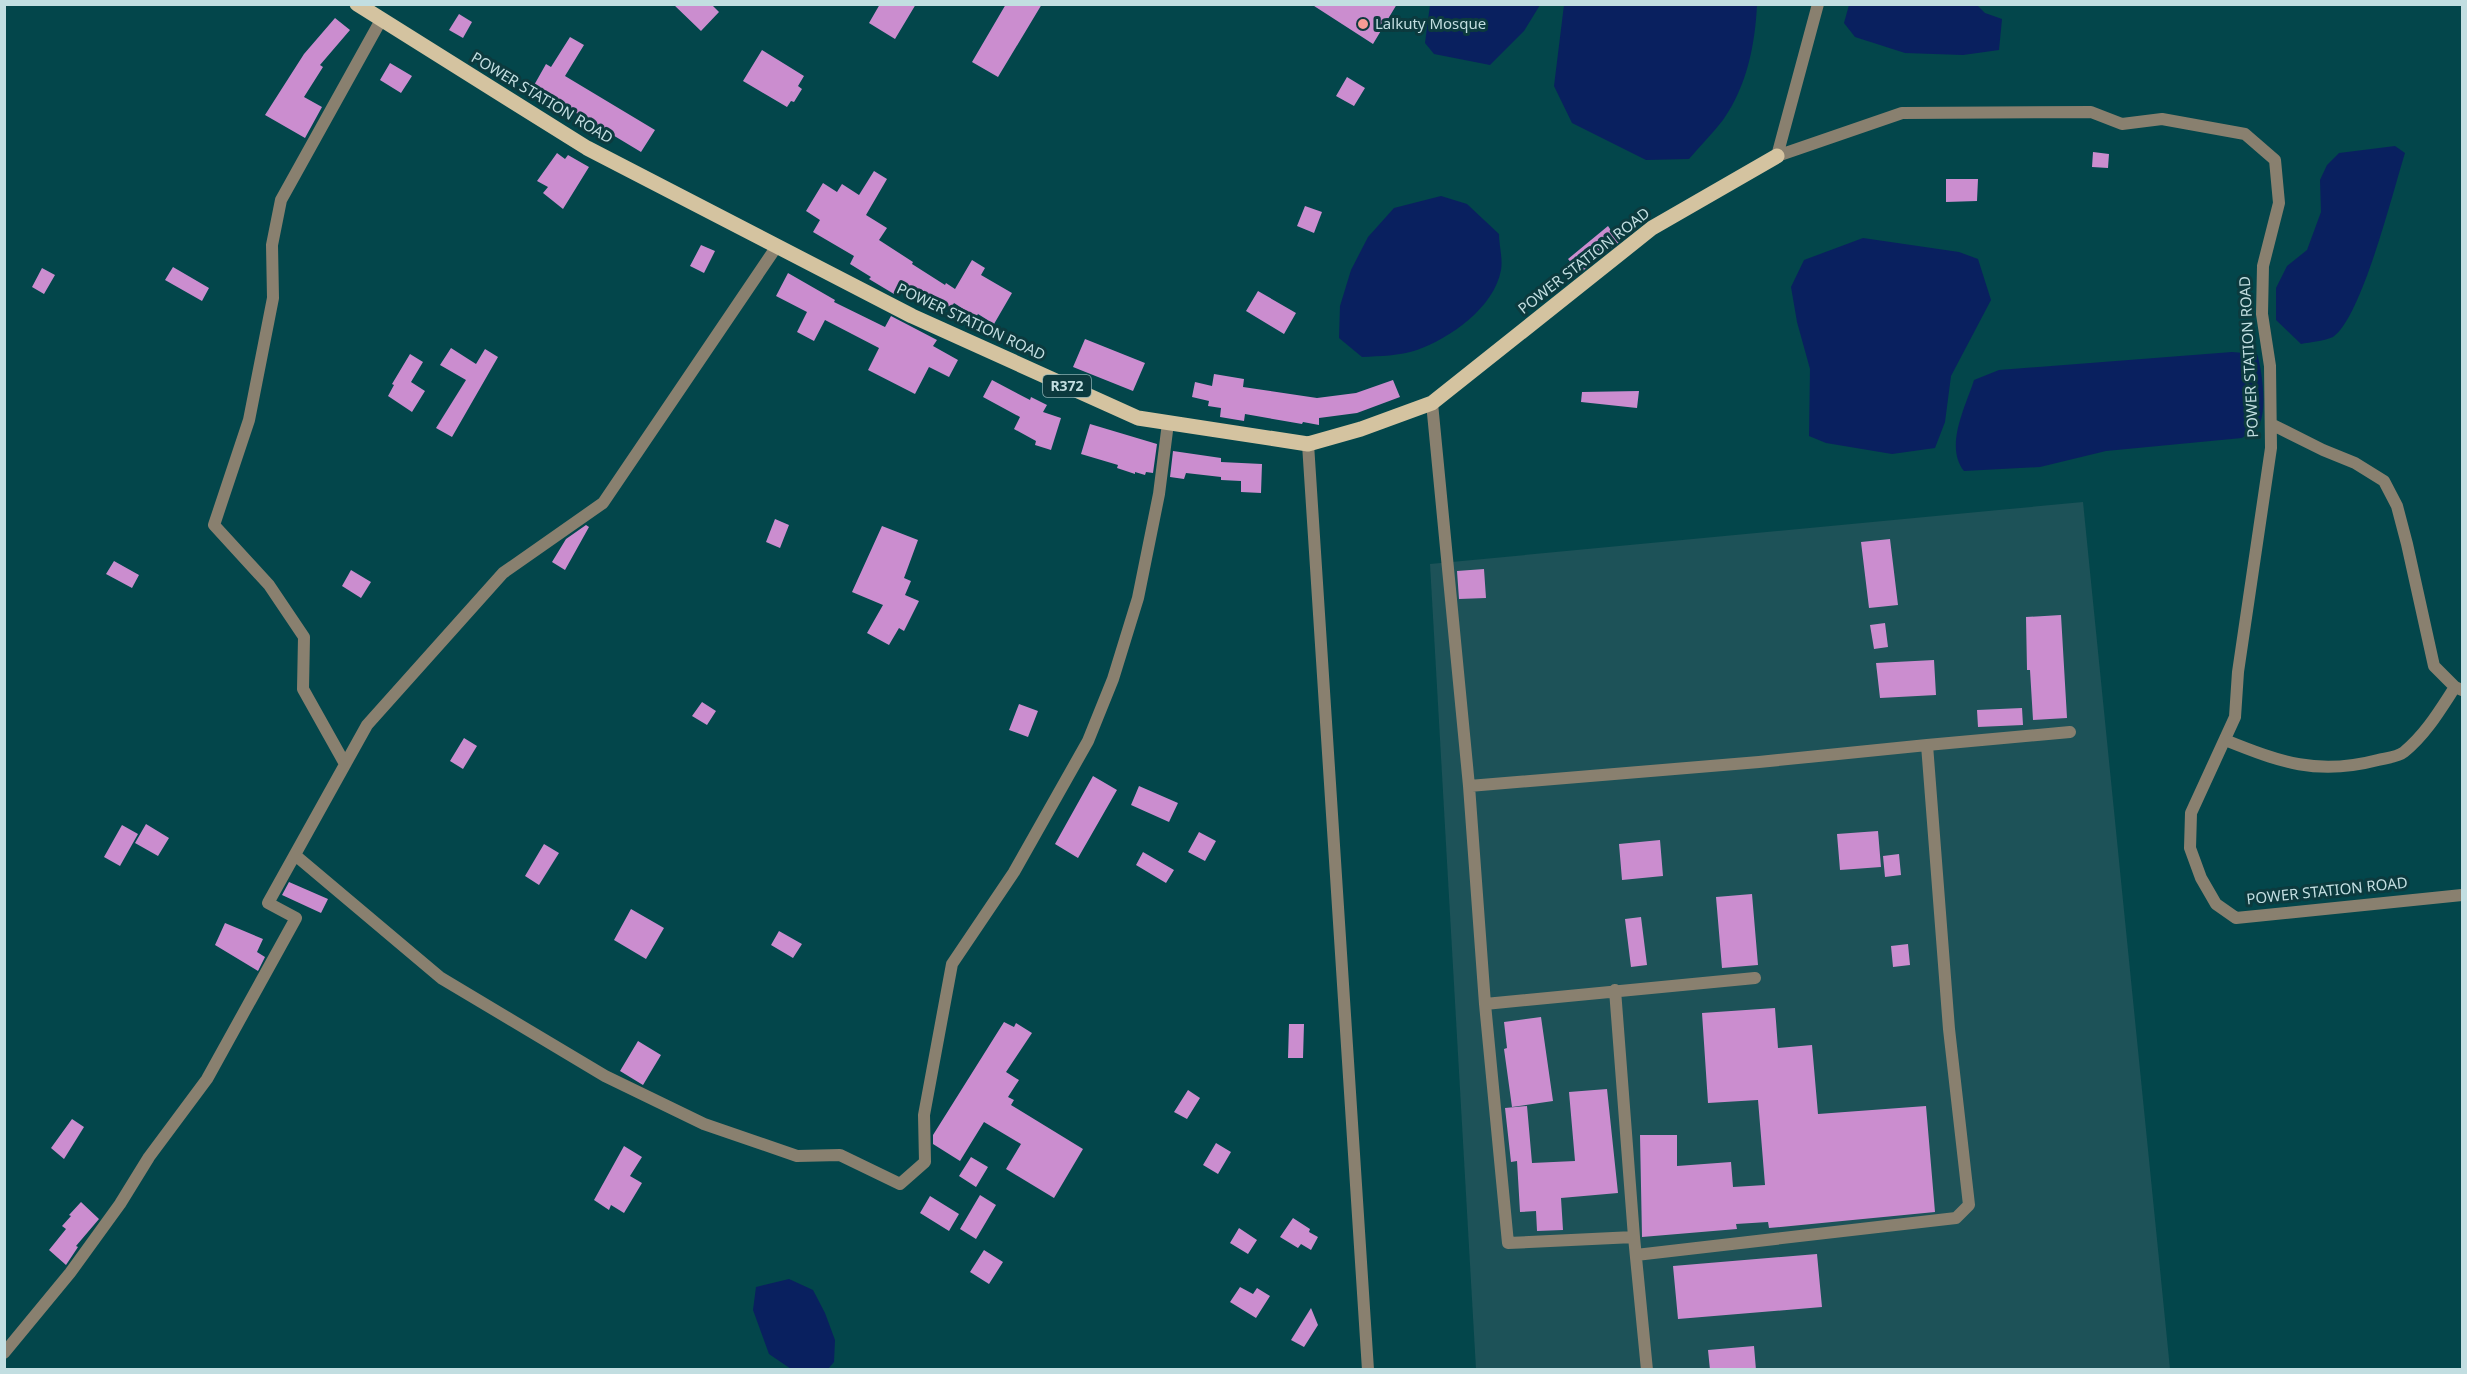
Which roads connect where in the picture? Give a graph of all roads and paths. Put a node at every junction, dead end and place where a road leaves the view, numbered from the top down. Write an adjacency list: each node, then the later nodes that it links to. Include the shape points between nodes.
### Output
1 (357, 4): 3 (main road, POWER STATION ROAD / R372)
2 (1818, 4): 4 (street)
3 (381, 20): 5 (main road, POWER STATION ROAD / R372, via 587,148); 14 (street, via 281,200 272,245 273,298 249,420 214,525 269,585 304,637 303,688)
4 (1778, 156): 6 (main road, POWER STATION ROAD / R372, via 1652,228); 8 (street, POWER STATION ROAD, via 1902,113 2091,112 2122,124 2162,118 2245,134 2275,160 2279,203 2263,266 2262,314 2270,366)
5 (777, 246): 7 (main road, POWER STATION ROAD / R372, via 912,316 1138,418); 14 (street, via 603,503 503,573 367,725)
6 (1432, 403): 9 (main road, POWER STATION ROAD / R372); 15 (street)
7 (1168, 423): 9 (main road, POWER STATION ROAD / R372); 16 (street, via 1159,494 1138,598 1113,679 1088,741 1014,872 952,964 924,1115 925,1162 900,1184 840,1155 797,1156 704,1124 605,1076 441,978)
8 (2271, 424): 10 (street, via 2355,463 2384,481 2397,506 2434,666); 12 (street, POWER STATION ROAD, via 2235,717)
9 (1308, 444): 24 (street)
10 (2459, 688): 12 (street, via 2428,729 2402,754 2372,762 2339,768 2305,767)
11 (2070, 732): 13 (street)
12 (2224, 741): 17 (street, POWER STATION ROAD, via 2191,813 2190,848 2216,904 2236,918)
13 (1927, 745): 15 (street); 22 (street, via 1949,1029 1969,1205 1956,1218)
14 (345, 764): 16 (street)
15 (1469, 786): 20 (street)
16 (295, 855): 23 (street, via 268,903 296,918 207,1079 70,1273)
17 (2463, 895)
18 (1755, 978): 19 (street)
19 (1615, 990): 20 (street); 21 (street)
20 (1485, 1004): 21 (street, via 1508,1243)
21 (1634, 1237): 22 (street)
22 (1636, 1255): 25 (street)
23 (4, 1353)
24 (1368, 1370)
25 (1647, 1370)

